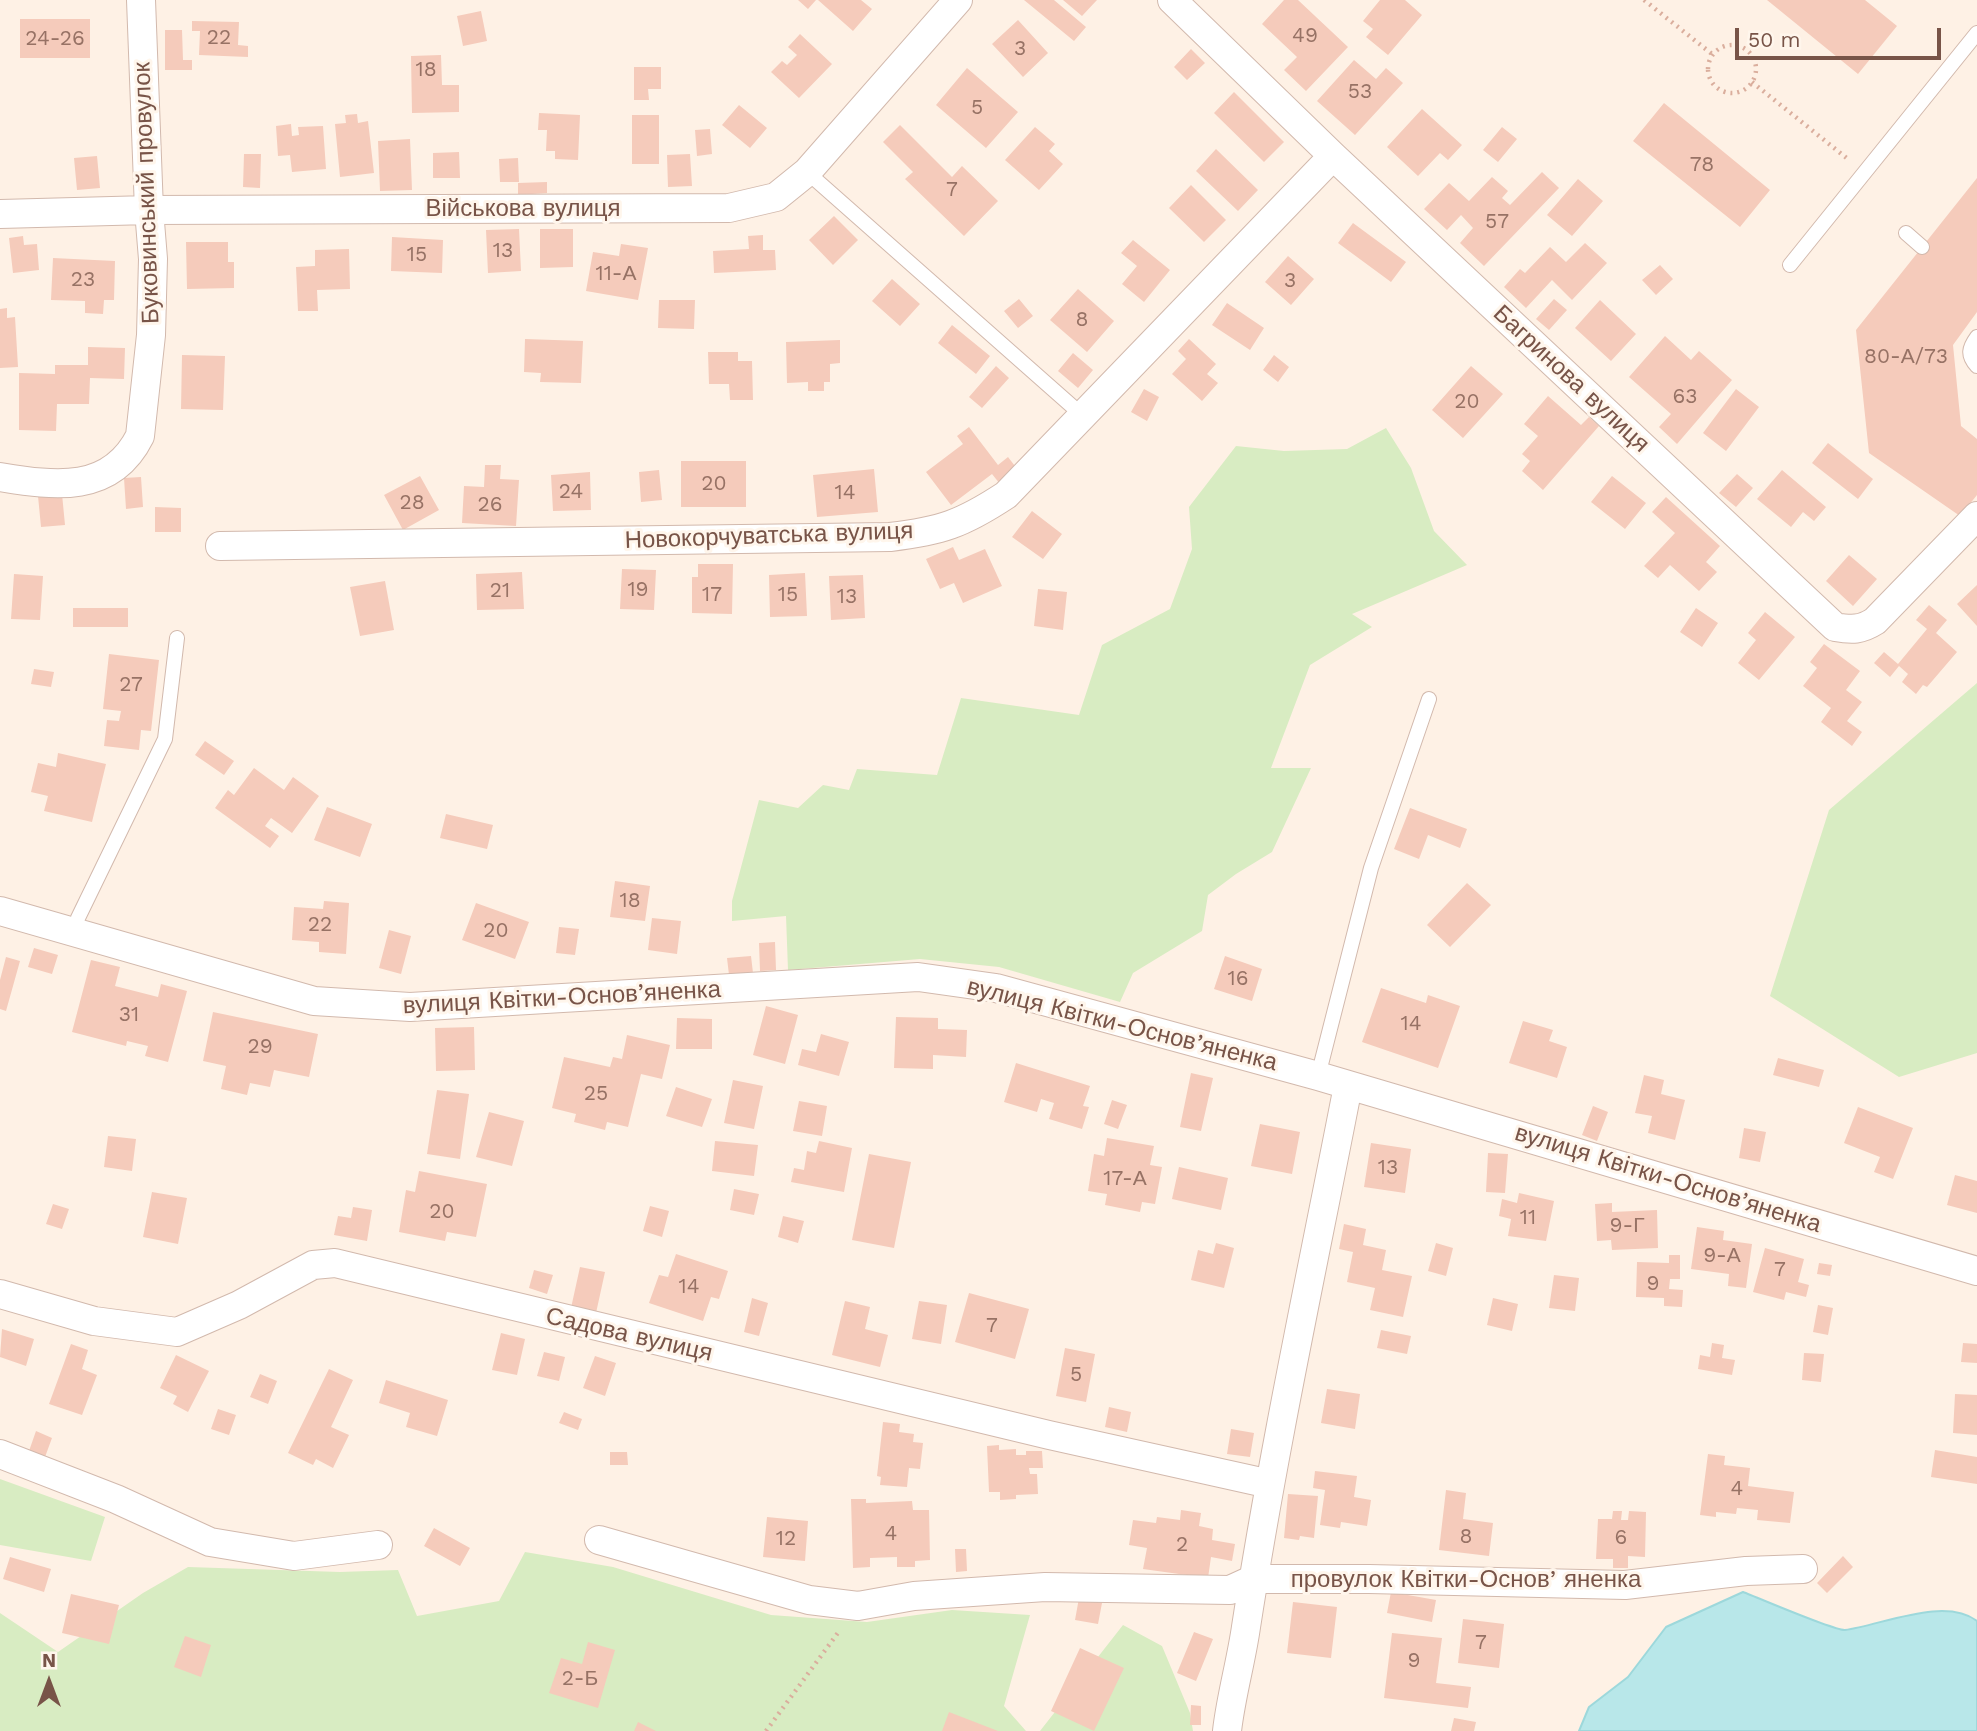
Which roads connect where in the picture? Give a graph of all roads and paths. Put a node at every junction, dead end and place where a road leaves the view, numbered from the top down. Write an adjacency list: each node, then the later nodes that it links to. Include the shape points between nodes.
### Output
1 (141, 0): 11 (street, Буковинський провулок)
2 (958, 0): 9 (street, Військова вулиця)
3 (1172, 0): 8 (street, Багринова вулиця)
4 (1644, 0): 6 (path)
5 (1977, 33): 10 (lane)
6 (1712, 54): 7 (path, via 1726,45 1742,47 1756,66); 7 (path, via 1708,76 1717,88 1740,92)
7 (1752, 82): 10 (path)
8 (1333, 156): 18 (street, Новокорчуватська вулиця); 20 (street, Багринова вулиця, via 1835,627 1852,630 1875,621)
9 (807, 172): 11 (street, Військова вулиця, via 776,197 729,208); 18 (lane)
10 (1865, 172): 15 (lane)
11 (149, 210): 12 (street, Військова вулиця); 19 (street, Буковинський провулок, via 151,335 140,436 132,451 96,479 72,484)
12 (0, 214)
13 (1906, 233): 14 (lane)
14 (1922, 247)
15 (1790, 265)
16 (1977, 337): 17 (lane, via 1969,352)
17 (1977, 366)
18 (1082, 415): 21 (street, Новокорчуватська вулиця, via 1006,495 953,526 923,533)
19 (0, 477)
20 (1977, 516)
21 (220, 546)
22 (177, 638): 25 (lane, via 164,739)
23 (1429, 699): 26 (lane, via 1371,868)
24 (0, 911): 25 (street, вулиця Квітки-Основ’яненка)
25 (75, 932): 26 (street, вулиця Квітки-Основ’яненка, via 314,1001 410,1007 918,977 996,988)
26 (1318, 1076): 27 (street, вулиця Квітки-Основ’яненка)
27 (1348, 1086): 28 (street, вулиця Квітки-Основ’яненка); 31 (street, провулок Квітки-Основʼяненка)
28 (1977, 1271)
29 (0, 1294): 31 (street, Садова вулиця, via 94,1321 177,1332 313,1265 335,1263 1049,1436)
30 (0, 1454): 33 (street, via 210,1542 294,1556)
31 (1270, 1484): 35 (street, провулок Квітки-Основʼяненка)
32 (599, 1541): 36 (street, провулок Квітки-Основʼяненка, via 809,1601)
33 (378, 1545)
34 (1803, 1569): 35 (street, провулок Квітки-Основʼяненка, via 1625,1585)
35 (1254, 1579): 36 (street, провулок Квітки-Основʼяненка, via 1230,1590 1045,1587 914,1596); 38 (street, провулок Квітки-Основʼяненка)
36 (858, 1606): 37 (path)
37 (766, 1731)
38 (1227, 1731)

